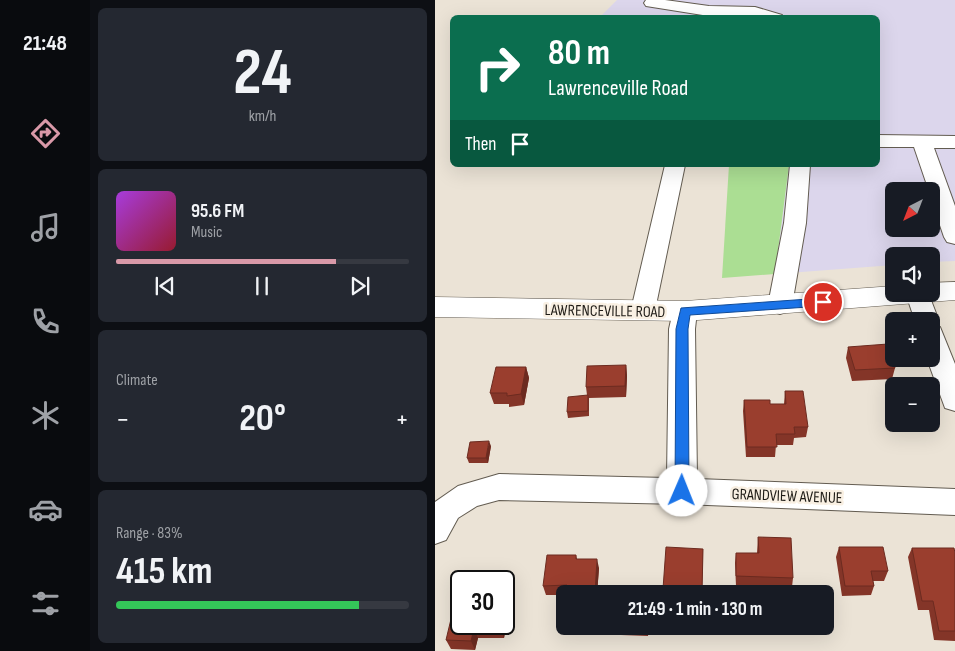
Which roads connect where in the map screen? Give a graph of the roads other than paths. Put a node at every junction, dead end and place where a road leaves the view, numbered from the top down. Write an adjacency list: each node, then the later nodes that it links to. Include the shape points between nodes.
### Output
1 (652, 4): 2 (street)
2 (766, 15)
3 (880, 141): 4 (street)
4 (922, 142): 5 (street); 8 (street)
5 (955, 142)
6 (675, 167): 14 (street)
7 (799, 167): 12 (street, via 795,222)
8 (955, 237)
9 (955, 291): 10 (highway, LAWRENCEVILLE ROAD)
10 (940, 293)
11 (885, 297): 12 (highway, LAWRENCEVILLE ROAD)
12 (780, 305): 15 (highway, LAWRENCEVILLE ROAD)
13 (435, 307): 14 (highway, LAWRENCEVILLE ROAD)
14 (643, 310): 15 (highway, LAWRENCEVILLE ROAD)
15 (685, 311): 18 (street, via 682,329)
16 (940, 359): 17 (street)
17 (955, 400)
18 (682, 491): 19 (street, GRANDVIEW AVENUE); 20 (street, GRANDVIEW AVENUE, via 499,487 469,495 447,510)
19 (955, 502)
20 (435, 530)

